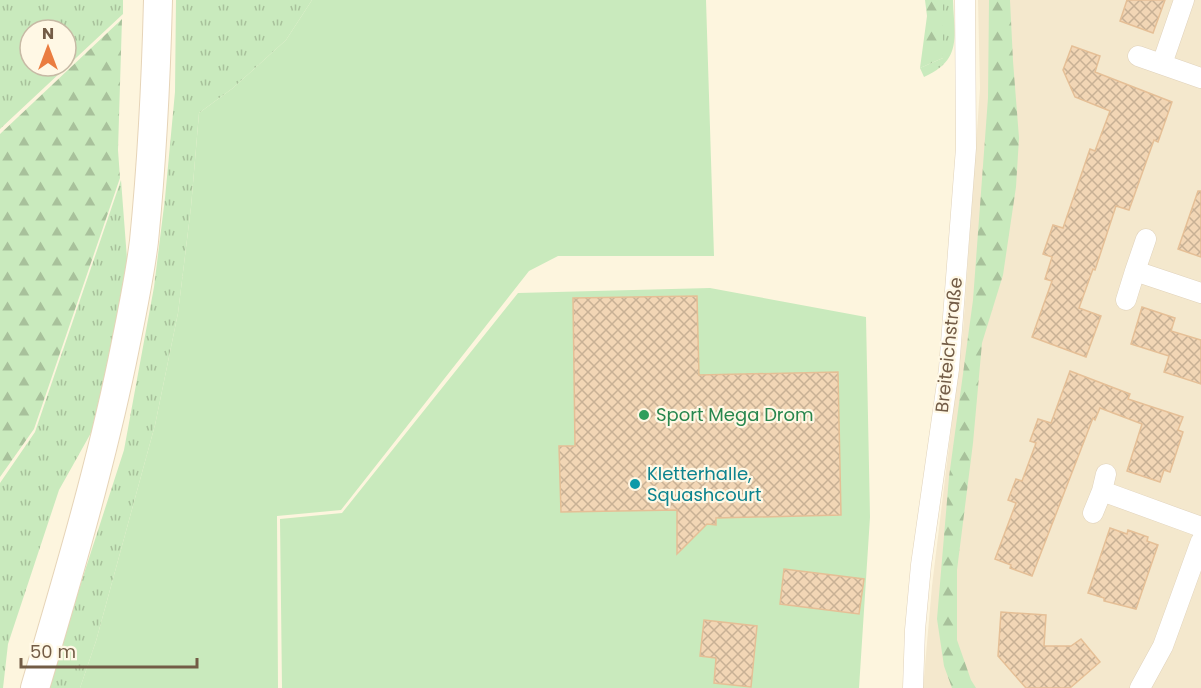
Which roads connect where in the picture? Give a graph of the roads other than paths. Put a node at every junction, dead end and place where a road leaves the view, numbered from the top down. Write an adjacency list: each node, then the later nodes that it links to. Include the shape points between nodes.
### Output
1 (158, 0): 14 (main road, via 144,242 129,326 84,521)
2 (965, 0): 15 (street, Breiteichstraße, via 966,148 949,369 921,565)
3 (1184, 0): 5 (street)
4 (1138, 56): 5 (street)
5 (1161, 64): 6 (street)
6 (1201, 78)
7 (1146, 239): 8 (street)
8 (1135, 271): 9 (street); 10 (street)
9 (1201, 293)
10 (1126, 300)
11 (1093, 513): 12 (street, via 1104,482)
12 (1201, 527)
13 (1201, 542): 16 (street, via 1163,646)
14 (35, 688)
15 (913, 688)
16 (1140, 688)

